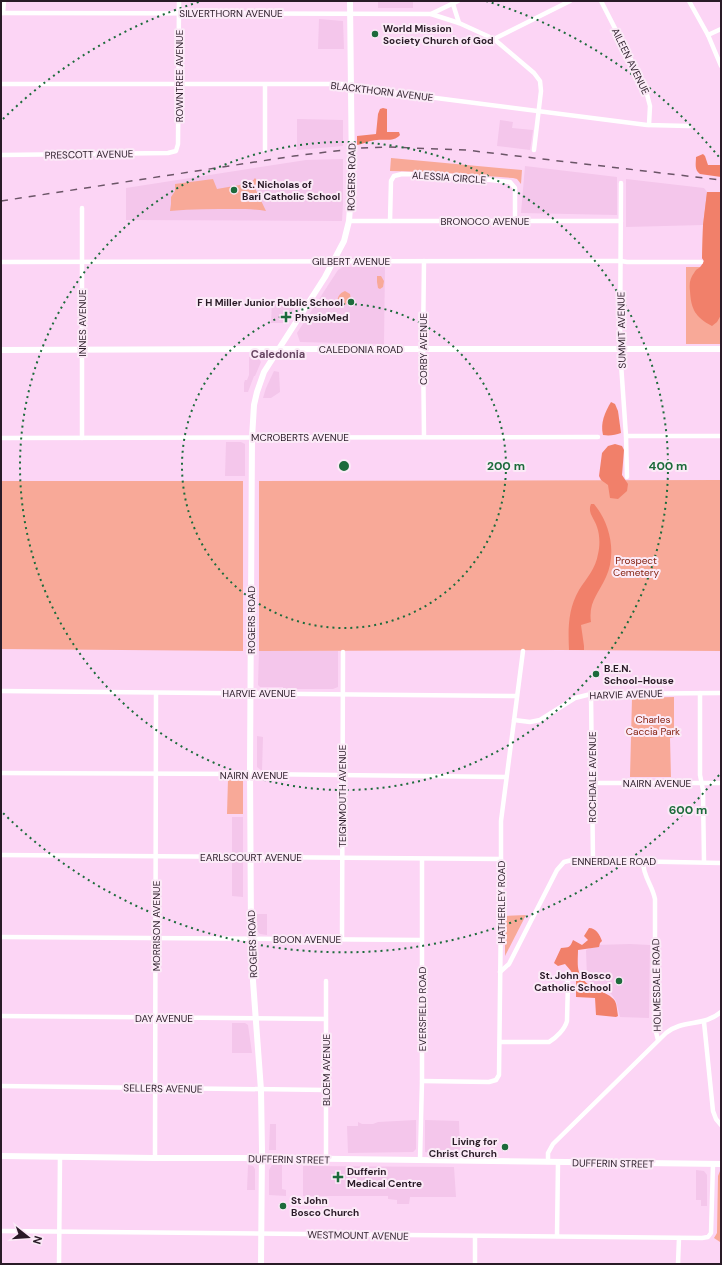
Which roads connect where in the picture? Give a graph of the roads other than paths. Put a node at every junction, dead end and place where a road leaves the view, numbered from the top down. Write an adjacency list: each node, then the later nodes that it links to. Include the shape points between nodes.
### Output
1 (4, 1): 10 (street)
2 (179, 1): 9 (street, ROWNTREE AVENUE)
3 (350, 1): 11 (street, ROGERS ROAD)
4 (458, 1): 8 (street, SILVERTHORN AVENUE)
5 (570, 1): 16 (street)
6 (601, 1): 23 (street, AILEEN AVENUE, via 645,87 650,106)
7 (689, 1): 15 (street)
8 (453, 4): 12 (street, SILVERTHORN AVENUE); 13 (street)
9 (179, 12): 10 (street, SILVERTHORN AVENUE); 11 (street, SILVERTHORN AVENUE); 19 (street, ROWNTREE AVENUE)
10 (2, 13)
11 (350, 13): 12 (street, SILVERTHORN AVENUE); 21 (street, ROGERS ROAD)
12 (431, 14): 13 (street)
13 (459, 22): 16 (street)
14 (721, 29): 15 (street)
15 (708, 35): 17 (street)
16 (494, 39): 22 (street, via 529,68 540,81)
17 (721, 66)
18 (1, 84): 19 (street, BLACKTHORN AVENUE)
19 (178, 84): 20 (street, BLACKTHORN AVENUE); 27 (street, ROWNTREE AVENUE)
20 (265, 85): 21 (street, BLACKTHORN AVENUE); 25 (street)
21 (352, 86): 22 (street, BLACKTHORN AVENUE); 31 (street, ROGERS ROAD)
22 (539, 111): 23 (street, BLACKTHORN AVENUE); 26 (street)
23 (649, 125): 24 (street, BLACKTHORN AVENUE)
24 (690, 126)
25 (265, 150)
26 (534, 150)
27 (176, 152): 28 (street, PRESCOTT AVENUE)
28 (1, 155)
29 (621, 183): 34 (street, SUMMIT AVENUE)
30 (82, 208): 38 (street, INNES AVENUE)
31 (349, 221): 32 (street, BRONOCO AVENUE); 39 (street, ROGERS ROAD, via 344,241)
32 (390, 221): 33 (street, BRONOCO AVENUE); 33 (street, ALESSIA CIRCLE, via 391,181 394,176 402,174 510,182 515,188)
33 (515, 221): 34 (street, BRONOCO AVENUE)
34 (621, 221): 36 (street, SUMMIT AVENUE)
35 (424, 261): 36 (street, GILBERT AVENUE); 39 (street, GILBERT AVENUE); 42 (street, CORBY AVENUE)
36 (621, 261): 40 (street, GILBERT AVENUE); 43 (street, SUMMIT AVENUE)
37 (1, 262): 38 (street, GILBERT AVENUE)
38 (82, 262): 39 (street, GILBERT AVENUE); 46 (street, INNES AVENUE)
39 (334, 262): 41 (street, ROGERS ROAD)
40 (701, 262)
41 (278, 349): 42 (street, CALEDONIA ROAD); 46 (street, CALEDONIA ROAD); 53 (street, ROGERS ROAD, via 258,387)
42 (423, 349): 43 (street, CALEDONIA ROAD); 49 (street, CORBY AVENUE)
43 (620, 349): 44 (street, CALEDONIA ROAD); 47 (street, SUMMIT AVENUE)
44 (721, 349)
45 (1, 350): 46 (street, CALEDONIA ROAD)
46 (82, 350): 52 (street, INNES AVENUE)
47 (626, 436): 48 (street); 54 (street, SUMMIT AVENUE)
48 (721, 436)
49 (424, 437): 50 (street, MCROBERTS AVENUE); 53 (street, MCROBERTS AVENUE)
50 (598, 437)
51 (1, 438): 52 (street, MCROBERTS AVENUE)
52 (82, 438): 53 (street, MCROBERTS AVENUE)
53 (252, 438): 59 (street, ROGERS ROAD)
54 (627, 477)
55 (523, 651): 64 (street, HATHERLEY ROAD)
56 (343, 652): 62 (street, TEIGNMOUTH AVENUE)
57 (1, 692): 58 (street, HARVIE AVENUE)
58 (156, 693): 59 (street, HARVIE AVENUE); 67 (street, MORRISON AVENUE)
59 (251, 693): 62 (street, HARVIE AVENUE); 68 (street, ROGERS ROAD)
60 (700, 693): 61 (street, HARVIE AVENUE); 63 (street, HARVIE AVENUE); 72 (street)
61 (721, 693)
62 (342, 694): 64 (street, HARVIE AVENUE); 69 (street, TEIGNMOUTH AVENUE)
63 (591, 694): 65 (street, HARVIE AVENUE, via 575,698 540,720); 71 (street, ROCHDALE AVENUE)
64 (517, 696): 65 (street, HATHERLEY ROAD)
65 (514, 720): 70 (street, HATHERLEY ROAD)
66 (1, 773): 67 (street, NAIRN AVENUE)
67 (156, 774): 68 (street, NAIRN AVENUE); 75 (street, MORRISON AVENUE)
68 (250, 774): 69 (street, NAIRN AVENUE); 76 (street, ROGERS ROAD)
69 (342, 775): 70 (street, NAIRN AVENUE); 77 (street, TEIGNMOUTH AVENUE)
70 (506, 778): 79 (street, HATHERLEY ROAD, via 501,821)
71 (592, 783): 72 (street, NAIRN AVENUE); 80 (street, ROCHDALE AVENUE)
72 (701, 783): 73 (street, NAIRN AVENUE); 82 (street)
73 (721, 783)
74 (1, 855): 75 (street, EARLSCOURT AVENUE)
75 (156, 856): 76 (street, EARLSCOURT AVENUE); 85 (street, MORRISON AVENUE)
76 (250, 857): 77 (street, EARLSCOURT AVENUE); 86 (street, ROGERS ROAD)
77 (342, 858): 78 (street, EARLSCOURT AVENUE); 87 (street, TEIGNMOUTH AVENUE)
78 (422, 859): 79 (street, EARLSCOURT AVENUE); 88 (street, EVERSFIELD ROAD)
79 (501, 859): 89 (street, HATHERLEY ROAD)
80 (593, 860): 81 (street, ENNERDALE ROAD); 89 (street, ENNERDALE ROAD, via 572,860 560,865 509,964)
81 (643, 861): 82 (street, ENNERDALE ROAD); 98 (street, HOLMESDALE ROAD, via 645,875 655,899 655,1028)
82 (704, 862): 83 (street, ENNERDALE ROAD)
83 (721, 863)
84 (1, 937): 85 (street, BOON AVENUE)
85 (156, 938): 86 (street, BOON AVENUE); 94 (street, MORRISON AVENUE)
86 (251, 939): 87 (street, BOON AVENUE); 95 (street, ROGERS ROAD)
87 (342, 939): 88 (street, BOON AVENUE)
88 (421, 940): 100 (street, EVERSFIELD ROAD)
89 (500, 972): 99 (street, HATHERLEY ROAD)
90 (564, 976): 99 (street, via 568,981 566,1026 549,1042)
91 (326, 981): 96 (street, BLOEM AVENUE)
92 (721, 1012): 97 (street)
93 (1, 1016): 94 (street, DAY AVENUE)
94 (156, 1018): 95 (street, DAY AVENUE); 102 (street, MORRISON AVENUE)
95 (255, 1018): 96 (street, DAY AVENUE); 103 (street, ROGERS ROAD)
96 (326, 1019): 104 (street, BLOEM AVENUE)
97 (704, 1022): 98 (street, via 677,1026); 105 (street, via 713,1111)
98 (658, 1040): 112 (street, HOLMESDALE ROAD, via 553,1144 548,1153)
99 (500, 1042): 100 (street, HATHERLEY ROAD, via 499,1072 494,1081)
100 (422, 1080): 111 (street, EVERSFIELD ROAD)
101 (1, 1086): 102 (street, SELLERS AVENUE)
102 (156, 1088): 103 (street, SELLERS AVENUE); 108 (street, MORRISON AVENUE)
103 (261, 1090): 104 (street, SELLERS AVENUE); 109 (street, ROGERS ROAD)
104 (326, 1090): 110 (street, BLOEM AVENUE)
105 (721, 1125)
106 (1, 1156): 107 (street, DUFFERIN STREET)
107 (60, 1157): 108 (street, DUFFERIN STREET); 117 (street)
108 (155, 1158): 109 (street, DUFFERIN STREET)
109 (262, 1158): 110 (street, DUFFERIN STREET); 118 (street, ROGERS ROAD)
110 (326, 1160): 111 (street, DUFFERIN STREET)
111 (420, 1160): 112 (street, DUFFERIN STREET)
112 (548, 1162): 113 (street, DUFFERIN STREET)
113 (558, 1162): 114 (street, DUFFERIN STREET); 120 (street)
114 (713, 1164): 115 (street, DUFFERIN STREET); 121 (street, WESTMOUNT AVENUE, via 712,1230 706,1237)
115 (721, 1164)
116 (1, 1231): 117 (street, WESTMOUNT AVENUE)
117 (59, 1231): 118 (street, WESTMOUNT AVENUE); 122 (street)
118 (261, 1233): 119 (street, WESTMOUNT AVENUE); 123 (street, ROGERS ROAD)
119 (475, 1236): 120 (street, WESTMOUNT AVENUE); 124 (street)
120 (557, 1236): 121 (street, WESTMOUNT AVENUE)
121 (679, 1238): 125 (street)
122 (59, 1264)
123 (261, 1264)
124 (475, 1264)
125 (678, 1264)

